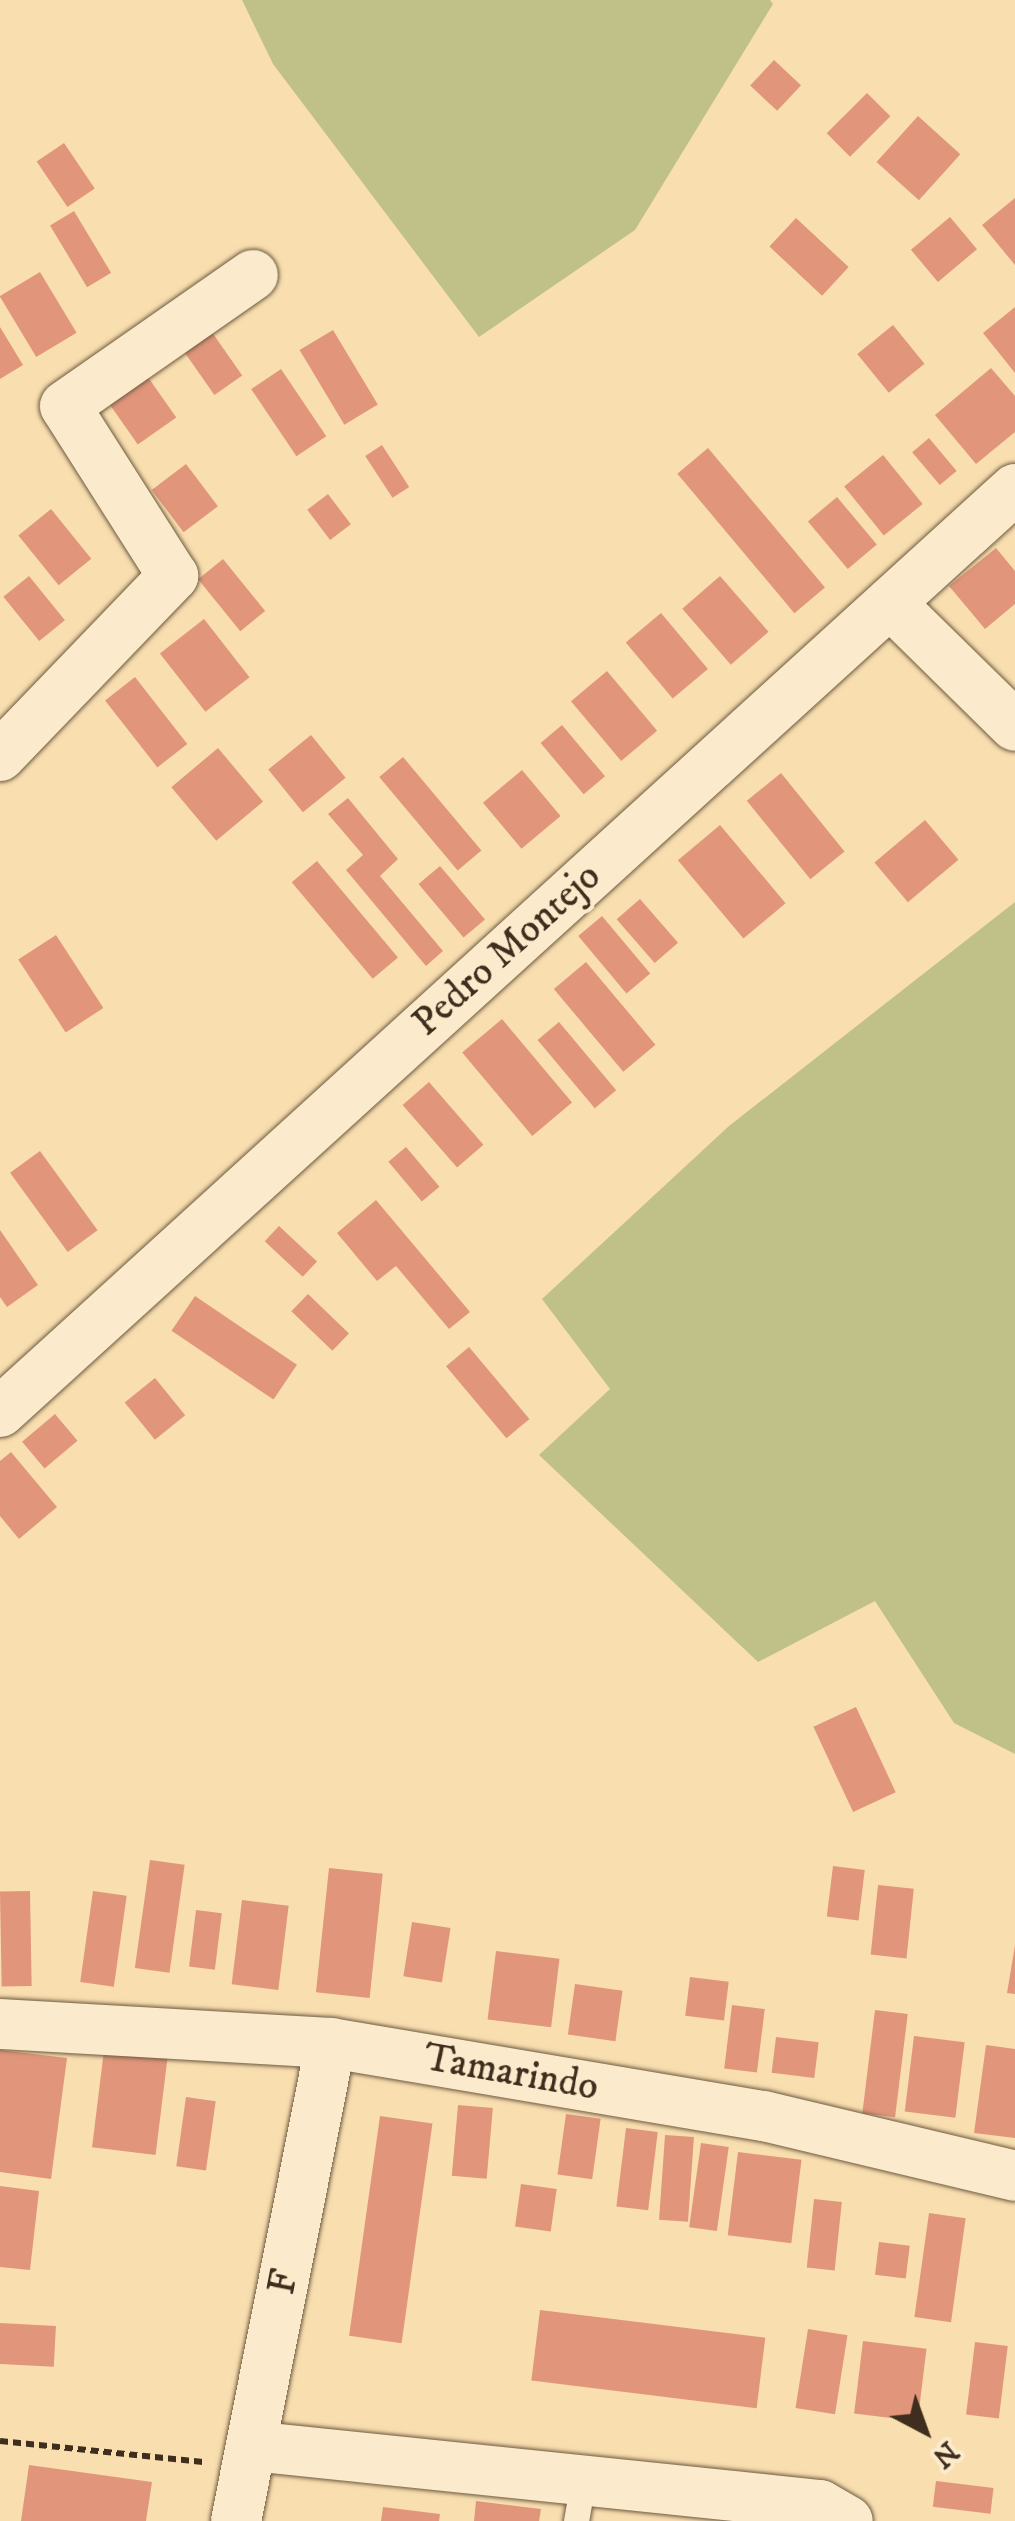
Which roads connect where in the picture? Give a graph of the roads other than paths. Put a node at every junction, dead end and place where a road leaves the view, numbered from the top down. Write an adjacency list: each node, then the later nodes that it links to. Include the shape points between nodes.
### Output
1 (253, 275): 5 (street, via 65,406 174,576)
2 (1015, 489): 3 (street, Pedro Montejo)
3 (890, 603): 4 (street); 6 (street, Pedro Montejo)
4 (1015, 726)
5 (0, 756)
6 (0, 1412)
7 (0, 2024): 8 (street, Tamarindo)
8 (331, 2043): 9 (street, Tamarindo, via 764,2116); 10 (street, F)
9 (1015, 2176)
10 (249, 2456): 11 (street); 12 (street, F)
11 (580, 2501): 13 (street, via 820,2505)
12 (236, 2521)
13 (848, 2521)

